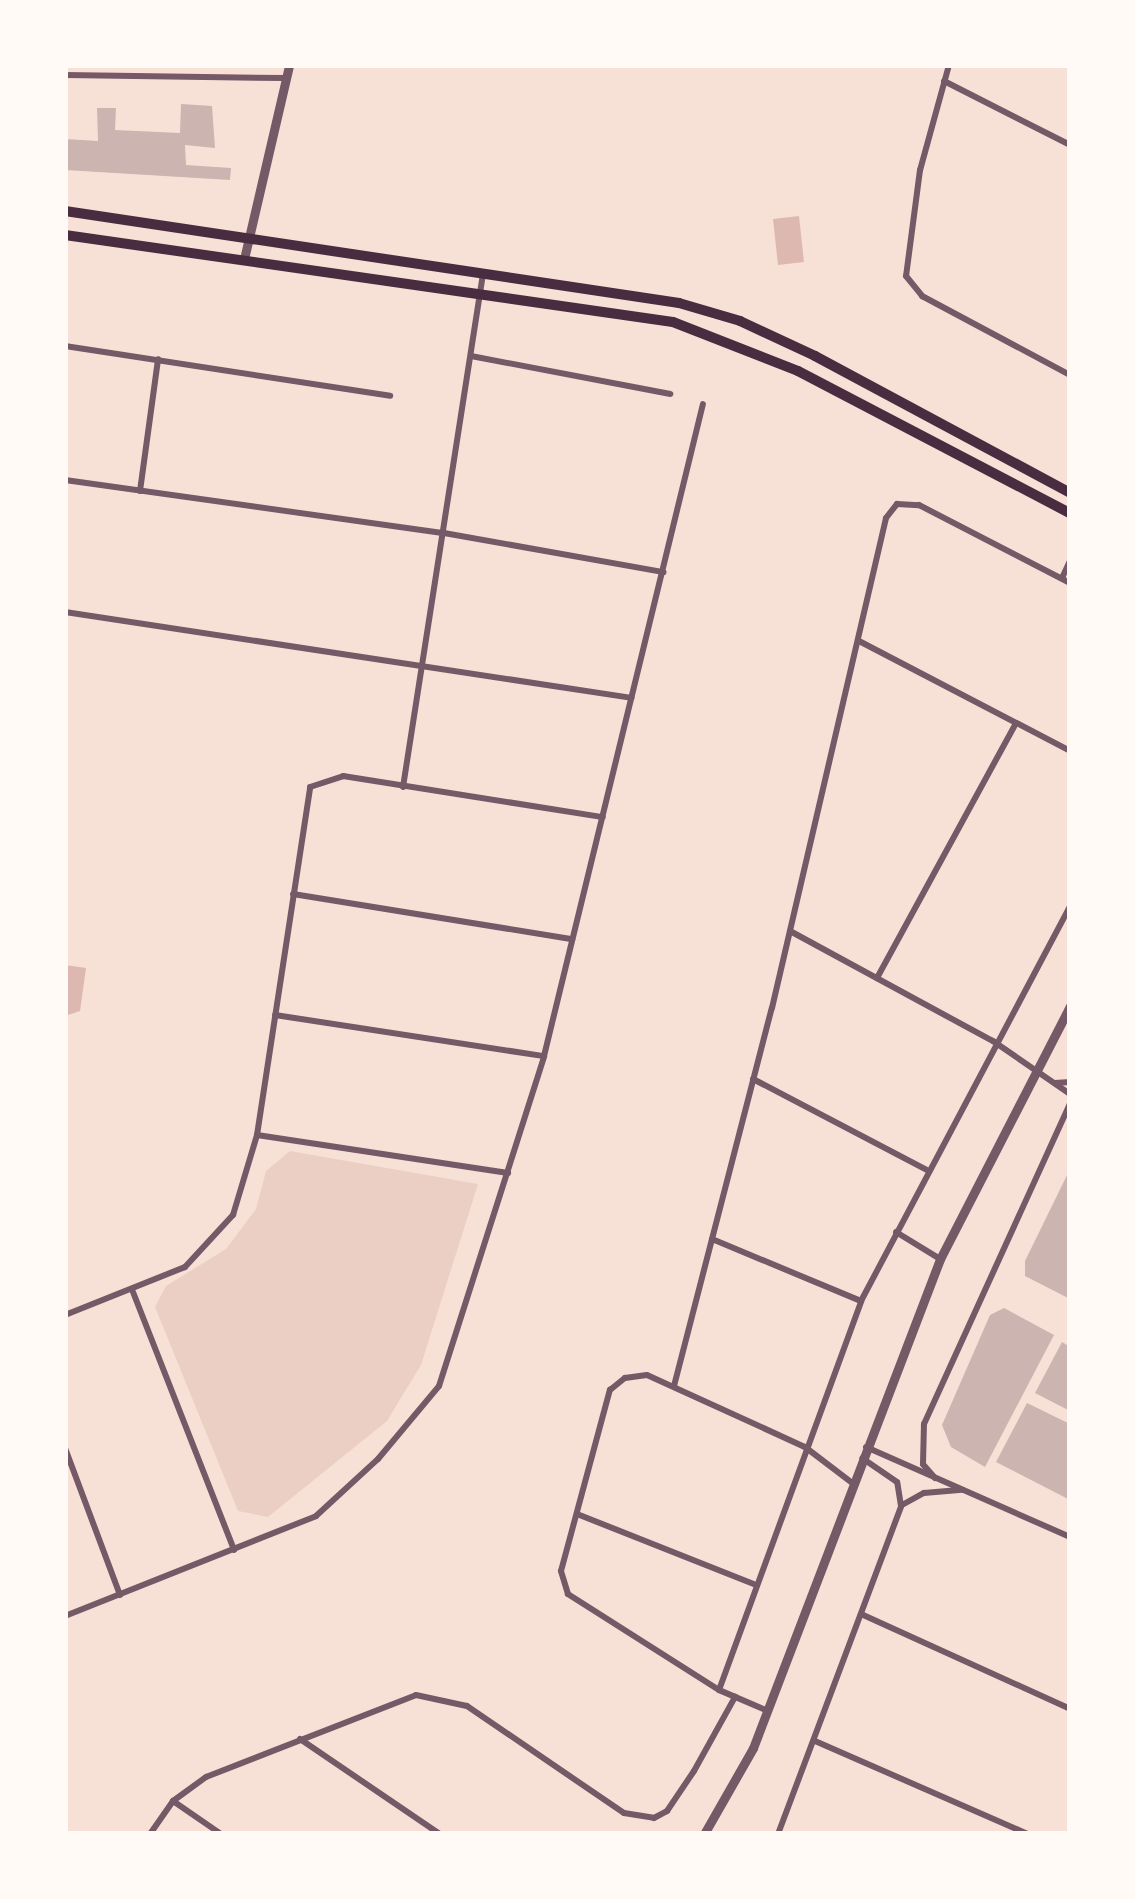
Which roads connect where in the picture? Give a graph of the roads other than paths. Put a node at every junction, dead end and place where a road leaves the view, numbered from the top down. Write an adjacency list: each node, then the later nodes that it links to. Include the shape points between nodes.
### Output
1 (122, 65): 5 (street)
2 (289, 65): 6 (street)
3 (949, 65): 7 (street)
4 (65, 75): 5 (street)
5 (122, 76): 6 (street)
6 (285, 78): 11 (street)
7 (944, 81): 8 (street); 18 (street, via 920,170 906,276 922,296)
8 (1070, 145)
9 (65, 211): 11 (main road)
10 (65, 235): 12 (main road)
11 (248, 236): 12 (street); 13 (main road)
12 (244, 259): 14 (main road)
13 (484, 273): 14 (street); 24 (main road, via 679,303 740,321)
14 (480, 296): 16 (street); 25 (main road, via 673,322 735,342)
15 (65, 346): 17 (street)
16 (470, 356): 19 (street); 26 (street)
17 (158, 359): 20 (street); 23 (street)
18 (1070, 375)
19 (670, 394)
20 (390, 396)
21 (702, 404): 28 (street)
22 (65, 480): 23 (street)
23 (140, 491): 26 (street)
24 (1070, 493)
25 (1070, 513)
26 (444, 533): 28 (street); 33 (street)
27 (1070, 561): 29 (street)
28 (664, 572): 34 (street)
29 (1062, 578): 30 (street); 32 (street, via 919,506 897,504 886,518)
30 (1070, 583)
31 (65, 612): 33 (street)
32 (859, 641): 35 (street); 41 (street)
33 (423, 666): 34 (street); 37 (street)
34 (632, 698): 38 (street)
35 (1016, 723): 36 (street); 43 (street)
36 (1070, 751)
37 (403, 787): 38 (street); 39 (street, via 330,776 310,787)
38 (602, 817): 42 (street)
39 (293, 894): 42 (street); 45 (street)
40 (1070, 907): 46 (street)
41 (790, 932): 43 (street); 49 (street)
42 (572, 939): 47 (street)
43 (876, 978): 46 (street)
44 (1070, 1006): 48 (street)
45 (275, 1015): 47 (street); 54 (street)
46 (994, 1041): 48 (street); 55 (street)
47 (544, 1056): 56 (street)
48 (1035, 1074): 50 (street); 59 (street)
49 (753, 1079): 55 (street); 58 (street)
50 (1049, 1082): 51 (street); 52 (street)
51 (1070, 1082)
52 (1070, 1094)
53 (1070, 1103): 67 (street, via 924,1424 923,1464)
54 (257, 1134): 56 (street); 60 (street, via 242,1192 221,1234 185,1266)
55 (927, 1170): 57 (street)
56 (508, 1173): 73 (street, via 439,1386 418,1417 316,1516)
57 (896, 1232): 59 (street); 61 (street)
58 (712, 1239): 61 (street); 63 (street)
59 (940, 1259): 66 (street)
60 (133, 1292): 62 (street); 73 (street)
61 (862, 1301): 64 (street)
62 (65, 1315)
63 (674, 1386): 64 (street); 71 (street, via 636,1374 610,1390)
64 (805, 1447): 68 (street); 74 (street)
65 (65, 1448): 75 (street)
66 (863, 1452): 67 (street); 68 (street); 70 (street, via 897,1482)
67 (935, 1478): 69 (street)
68 (852, 1482): 81 (street)
69 (962, 1490): 70 (street, via 924,1493); 72 (street)
70 (901, 1506): 76 (street)
71 (577, 1514): 74 (street); 78 (street, via 562,1572 568,1594)
72 (1070, 1537)
73 (234, 1550): 75 (street)
74 (754, 1584): 78 (street)
75 (120, 1595): 77 (street)
76 (862, 1614): 80 (street); 83 (street)
77 (65, 1616)
78 (719, 1690): 79 (street)
79 (735, 1697): 81 (street); 82 (street, via 667,1810 654,1818 624,1813 443,1696 416,1695)
80 (1070, 1708)
81 (768, 1711): 88 (street, via 734,1790)
82 (300, 1739): 84 (street, via 206,1777); 87 (street)
83 (815, 1741): 89 (street); 90 (street)
84 (173, 1801): 85 (street); 86 (street)
85 (150, 1834)
86 (221, 1834)
87 (440, 1834)
88 (704, 1834)
89 (778, 1834)
90 (1028, 1834)

